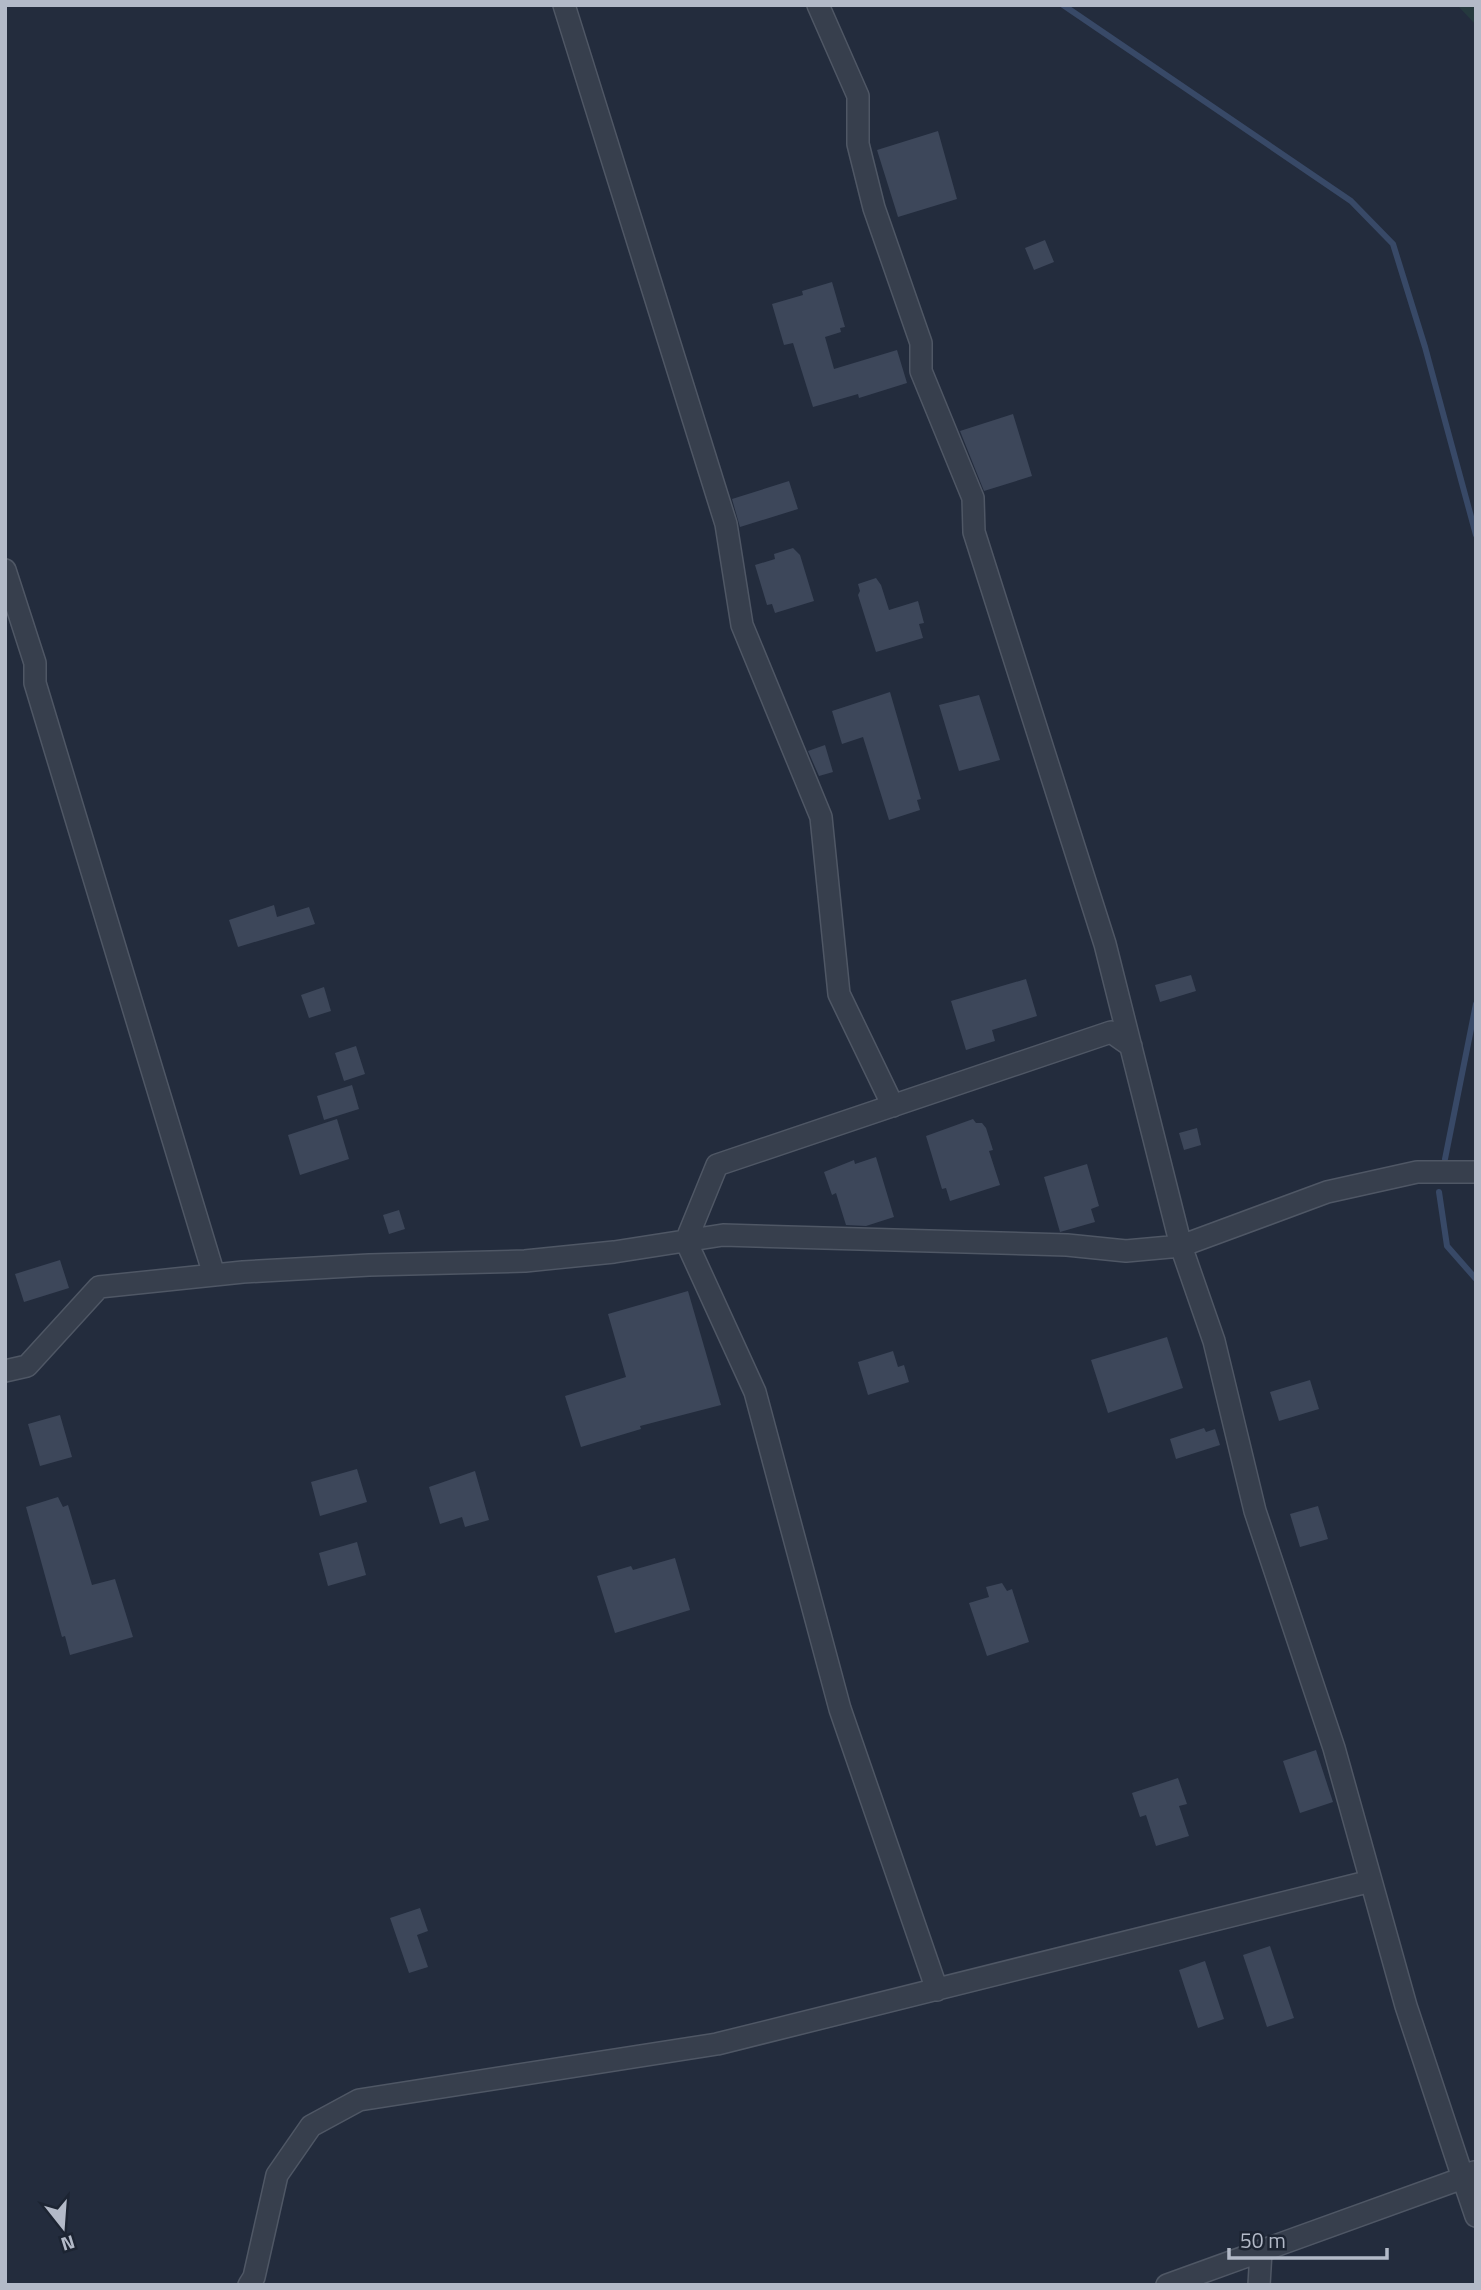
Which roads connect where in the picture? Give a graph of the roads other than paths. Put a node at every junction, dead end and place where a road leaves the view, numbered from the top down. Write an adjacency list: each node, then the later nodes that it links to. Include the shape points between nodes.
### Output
1 (564, 5): 5 (street, via 726,524 742,625 821,817 839,994)
2 (818, 5): 4 (street, via 858,96 858,144 874,208 921,343 921,371 974,498 974,532 1105,944)
3 (5, 570): 9 (street, via 35,663 34,683)
4 (1131, 1046): 5 (street, via 1111,1032); 8 (street)
5 (893, 1106): 7 (street, via 717,1165)
6 (1476, 1172): 8 (street, via 1417,1172 1327,1192)
7 (687, 1241): 8 (street, via 723,1236 1067,1245 1126,1251); 9 (street, via 525,1261); 12 (street, via 755,1392 840,1709)
8 (1181, 1246): 11 (street, via 1213,1341 1255,1511 1334,1748)
9 (214, 1275): 10 (street, via 99,1287 27,1366)
10 (5, 1371)
11 (1371, 1881): 12 (street); 13 (street, via 1406,2006)
12 (937, 1990): 16 (street, via 717,2044 359,2100 311,2126 277,2175)
13 (1469, 2174): 14 (street); 15 (street)
14 (1476, 2216)
15 (1261, 2251): 17 (street); 18 (street)
16 (249, 2285)
17 (1167, 2285)
18 (1259, 2285)

